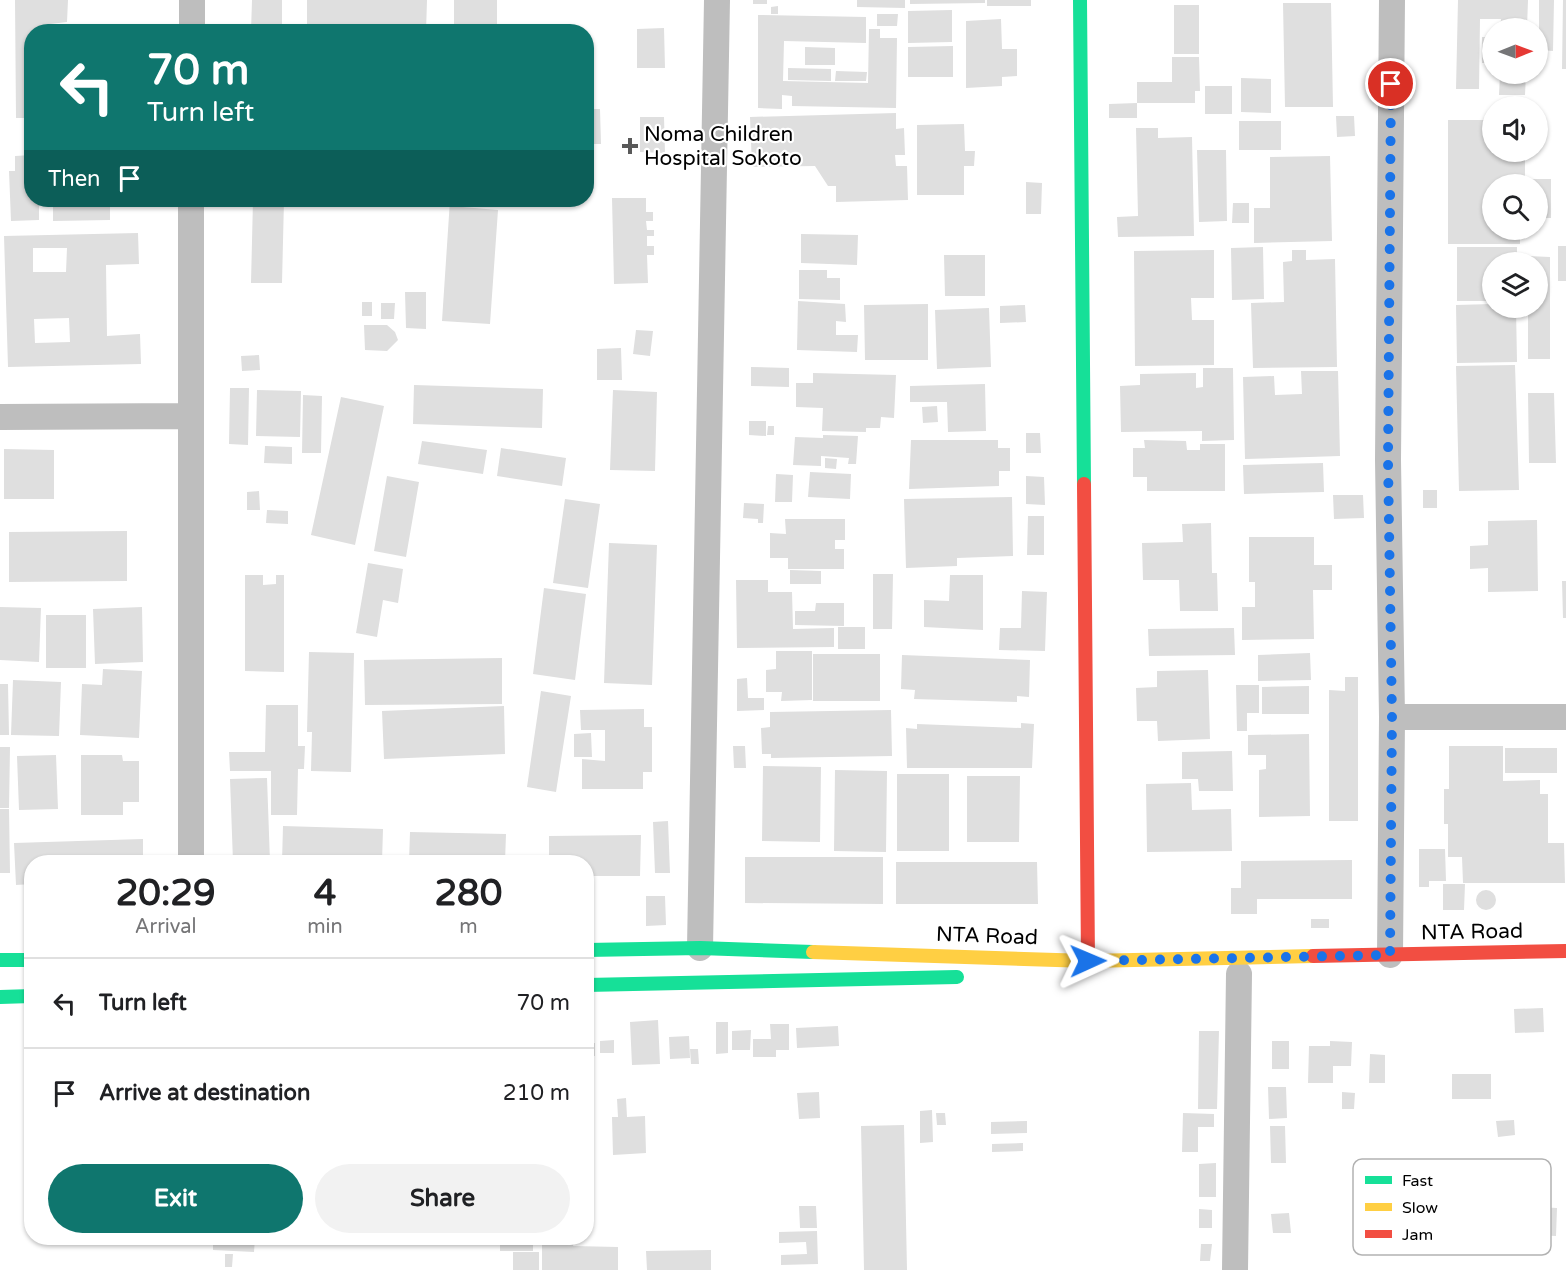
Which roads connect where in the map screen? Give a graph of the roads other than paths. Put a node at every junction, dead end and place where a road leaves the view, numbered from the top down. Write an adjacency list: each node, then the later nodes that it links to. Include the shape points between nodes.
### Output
1 (192, 0): 5 (street)
2 (717, 0): 12 (street)
3 (1080, 0): 18 (main road)
4 (1392, 0): 9 (street, via 1388,460)
5 (192, 24)
6 (191, 207): 7 (street)
7 (191, 416): 8 (street); 11 (street)
8 (0, 417)
9 (1392, 717): 10 (street); 15 (street)
10 (1566, 717)
11 (191, 855)
12 (700, 948): 13 (main road, NTA Road); 18 (main road, NTA Road)
13 (594, 950)
14 (1566, 951): 15 (main road, NTA Road)
15 (1390, 955): 18 (main road, NTA Road)
16 (0, 960): 17 (main road)
17 (24, 960)
18 (1088, 961)
19 (1239, 974): 24 (street)
20 (972, 977): 21 (main road, NTA Road)
21 (594, 985)
22 (24, 996): 23 (main road)
23 (0, 997)
24 (1235, 1270)

